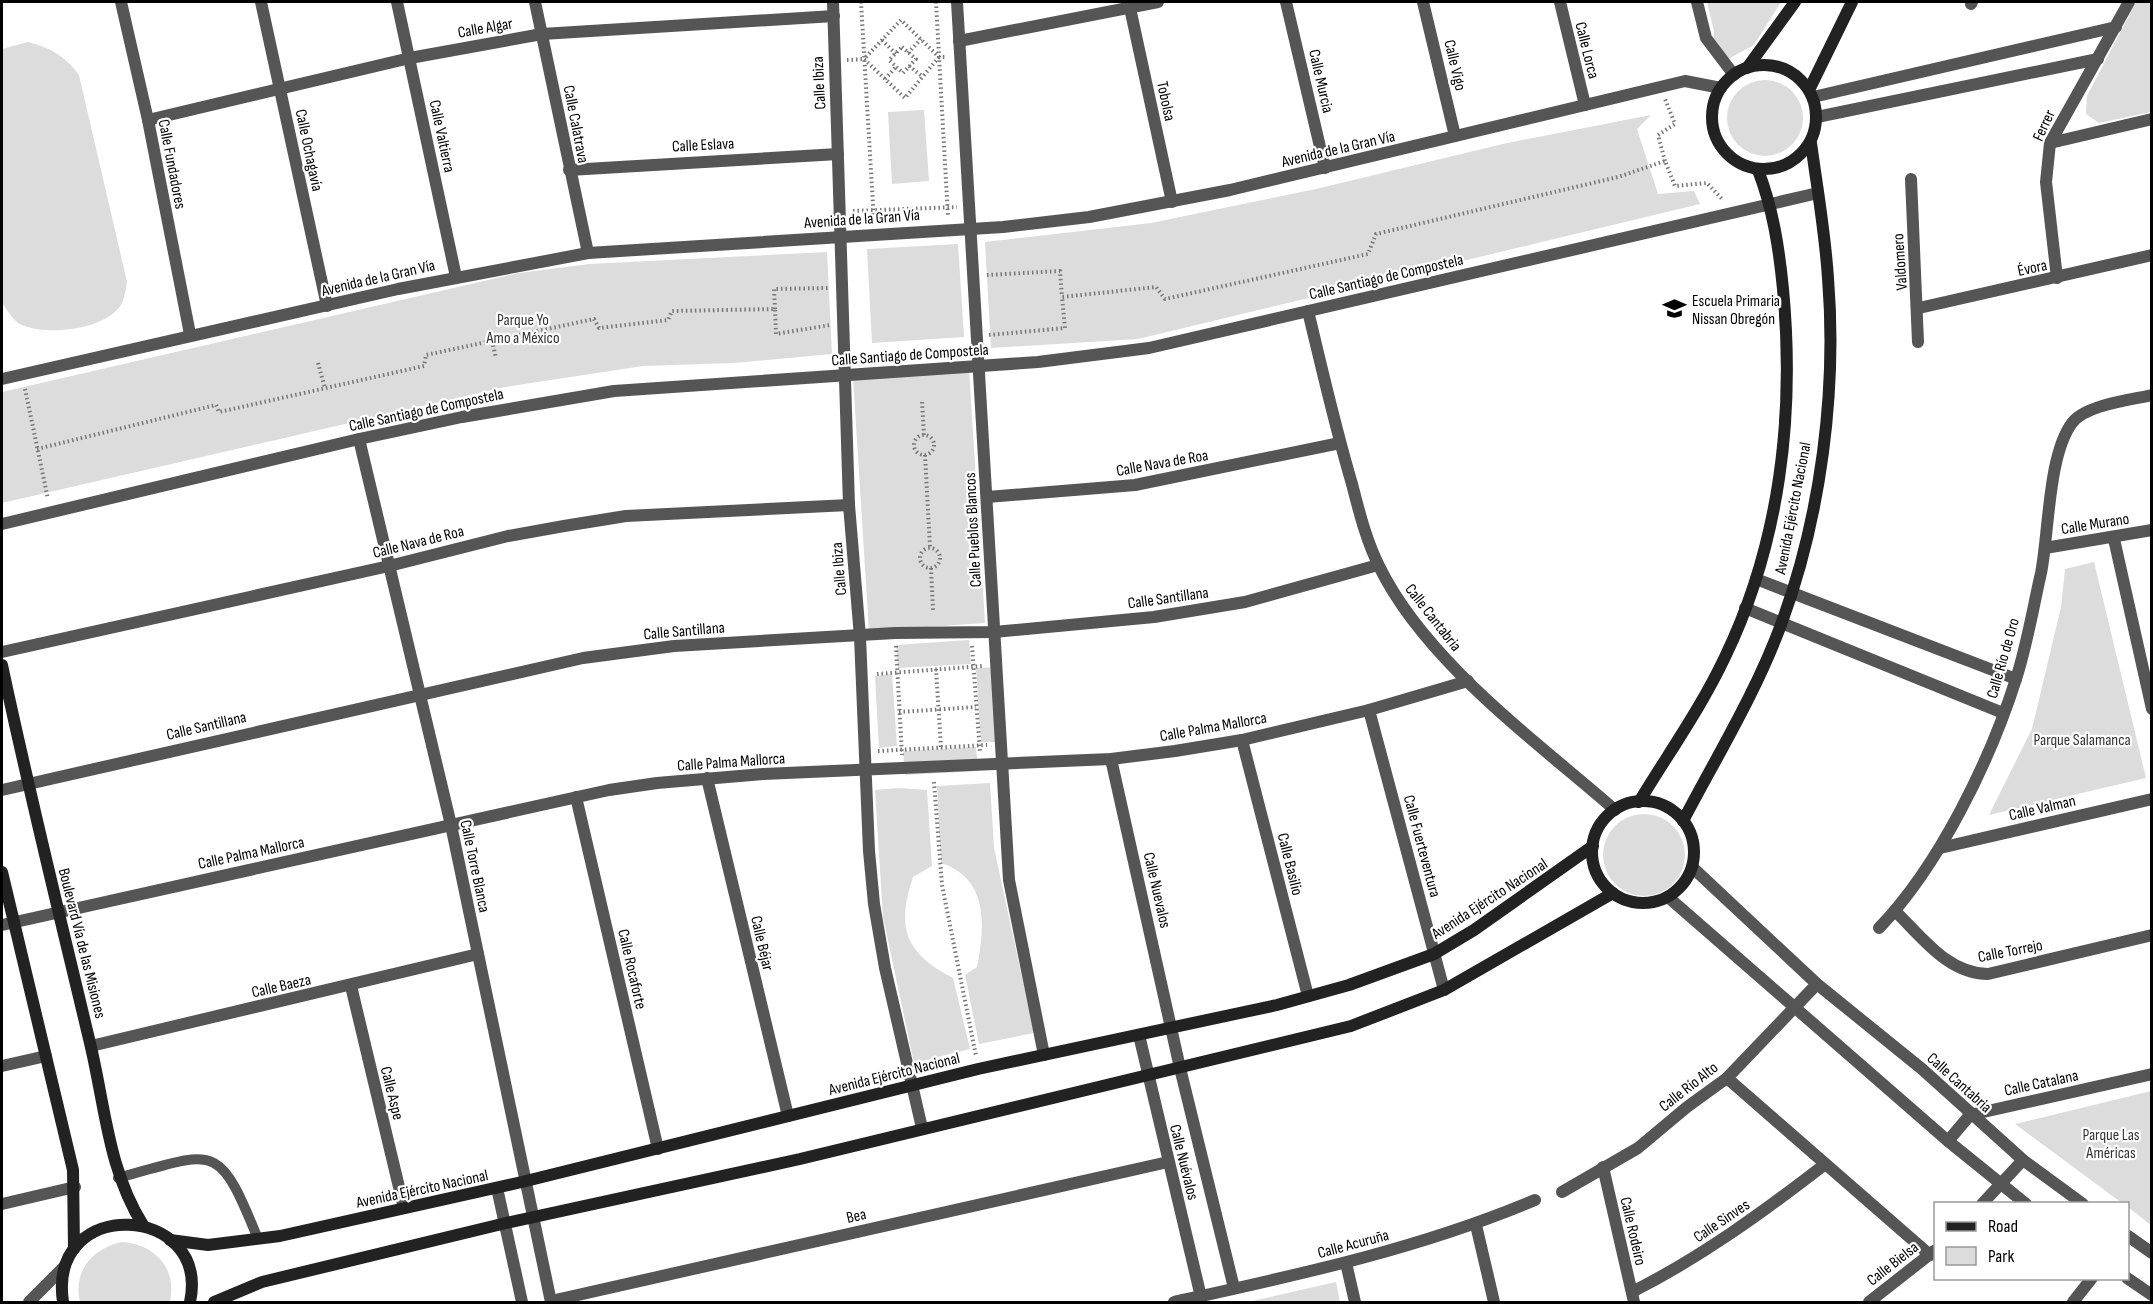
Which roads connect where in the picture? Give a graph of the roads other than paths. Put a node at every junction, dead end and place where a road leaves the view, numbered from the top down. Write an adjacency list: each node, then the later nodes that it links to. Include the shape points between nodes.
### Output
1 (121, 2): 30 (street, Calle Fundadores)
2 (261, 2): 24 (street, Calle Ochagavía)
3 (397, 2): 20 (street, Calle Valtierra)
4 (535, 2): 18 (street, Calle Calatrava)
5 (833, 2): 16 (street, Calle Ibiza)
6 (957, 2): 19 (street, Calle Pueblos Blancos)
7 (1158, 2): 15 (street)
8 (1287, 2): 35 (street, Calle Murcia)
9 (1424, 2): 31 (street, Calle Vigo)
10 (1560, 2): 27 (street, Calle Lorca)
11 (1697, 2): 23 (street, via 1706,38)
12 (1795, 2): 22 (street)
13 (1852, 2): 26 (street)
14 (2129, 2): 17 (street, Ferrer)
15 (1130, 8): 19 (street); 40 (street, Tobolsa)
16 (834, 16): 18 (street, Calle Algar); 34 (street, Calle Ibiza)
17 (2116, 27): 21 (street, Ferrer); 26 (street)
18 (542, 34): 20 (street, Calle Algar); 36 (street, Calle Calatrava)
19 (959, 40): 42 (street, Calle Pueblos Blancos)
20 (410, 58): 24 (street, Calle Algar); 46 (street, Calle Valtierra)
21 (2098, 59): 28 (street); 33 (street, Ferrer)
22 (1747, 68): 23 (street); 26 (street, via 1782,68 1798,76)
23 (1734, 75): 25 (street)
24 (280, 87): 30 (street, Calle Algar); 48 (street, Calle Ochagavía)
25 (1721, 88): 27 (street, Avenida de la Gran Vía, via 1684,81); 37 (street, via 1713,104 1716,140 1741,165)
26 (1811, 93): 28 (street)
27 (1586, 105): 31 (street, Avenida de la Gran Vía)
28 (1817, 117): 32 (street)
29 (2151, 119): 33 (street)
30 (148, 120): 51 (street, Calle Fundadores)
31 (1455, 136): 35 (street, Avenida de la Gran Vía)
32 (1811, 143): 37 (street, via 1798,158 1779,168); 39 (street, Avenida Ejército Nacional)
33 (2050, 143): 47 (street, Ferrer, via 2046,182)
34 (838, 154): 36 (street, Calle Eslava); 43 (street, Calle Ibiza)
35 (1325, 168): 40 (street, Avenida de la Gran Vía)
36 (569, 170): 44 (street, Calle Calatrava)
37 (1758, 170): 41 (street, Avenida Ejército Nacional)
38 (1911, 179): 49 (street, Valdomero)
39 (1818, 193): 41 (street, Calle Santiago de Compostela); 68 (street, Avenida Ejército Nacional, via 1828,279 1827,398 1820,471)
40 (1172, 202): 42 (street, Avenida de la Gran Vía, via 1089,217)
41 (1772, 205): 50 (street, Calle Santiago de Compostela); 67 (street, Avenida Ejército Nacional, via 1787,329 1787,400 1772,526)
42 (969, 229): 43 (street, Avenida de la Gran Vía); 53 (street, Calle Pueblos Blancos)
43 (841, 236): 44 (street, Avenida de la Gran Vía); 54 (street, Calle Ibiza)
44 (588, 253): 46 (street, Avenida de la Gran Vía)
45 (2151, 255): 47 (street, Évora)
46 (456, 277): 48 (street, Avenida de la Gran Vía)
47 (2057, 278): 49 (street, Évora)
48 (327, 306): 51 (street, Avenida de la Gran Vía)
49 (1919, 308): 52 (street, Valdomero)
50 (1308, 311): 53 (street, Calle Santiago de Compostela, via 1149,348 1094,357); 58 (street, Calle Cantabria)
51 (190, 334): 55 (street, Avenida de la Gran Vía)
52 (1918, 342)
53 (978, 366): 54 (street, Calle Santiago de Compostela); 59 (street, Calle Pueblos Blancos)
54 (846, 376): 57 (street, Calle Santiago de Compostela, via 614,391); 60 (street, Calle Ibiza)
55 (2, 379)
56 (2151, 395): 64 (street, Calle Río de Oro, via 2086,411 2073,422 2056,465)
57 (359, 439): 61 (street, Calle Santiago de Compostela); 66 (street, Calle Torre Blanca)
58 (1340, 443): 59 (street, Calle Nava de Roa, via 1135,485); 65 (street, Calle Cantabria)
59 (987, 497): 71 (street, Calle Pueblos Blancos)
60 (849, 505): 66 (street, Calle Nava de Roa, via 626,516 508,536); 72 (street, Calle Ibiza)
61 (2, 524)
62 (2151, 530): 63 (street, Calle Murano)
63 (2114, 539): 64 (street, Calle Murano); 75 (street)
64 (2044, 548): 76 (street, Calle Río de Oro)
65 (1378, 565): 71 (street, Calle Santillana, via 1310,586 1214,608); 77 (street, Calle Cantabria, via 1407,612)
66 (389, 566): 73 (street, Calle Nava de Roa); 78 (street, Calle Torre Blanca)
67 (1756, 579): 68 (street); 69 (street, Avenida Ejército Nacional)
68 (1791, 594): 70 (street, Avenida Ejército Nacional); 76 (street)
69 (1745, 608): 70 (street); 91 (street, Avenida Ejército Nacional, via 1725,658)
70 (1781, 624): 81 (street); 93 (street, Avenida Ejército Nacional)
71 (994, 632): 72 (street, Calle Santillana); 84 (street, Calle Pueblos Blancos)
72 (860, 637): 78 (street, Calle Santillana, via 628,652); 85 (street, Calle Ibiza)
73 (2, 652)
74 (2, 665): 87 (street, Boulevard Vía de las Misiones)
75 (2146, 668): 79 (street)
76 (2016, 678): 81 (street, Calle Río de Oro)
77 (1468, 681): 80 (street, Calle Palma Mallorca); 92 (street, Calle Cantabria)
78 (419, 694): 87 (street, Calle Santillana); 94 (street, Calle Torre Blanca)
79 (2151, 709)
80 (1369, 710): 82 (street, Calle Palma Mallorca); 107 (street, Calle Fuerteventura)
81 (2003, 713): 96 (street, Calle Río de Oro)
82 (1242, 740): 83 (street, Calle Palma Mallorca); 111 (street, Calle Basilio)
83 (1111, 759): 84 (street, Calle Palma Mallorca); 113 (street, Calle Nuevalos)
84 (1001, 762): 85 (street, Calle Palma Mallorca); 116 (street, Calle Pueblos Blancos, via 1013,902)
85 (865, 771): 86 (street, Calle Palma Mallorca); 123 (street, Calle Ibiza, via 874,904)
86 (707, 778): 89 (street, Calle Palma Mallorca); 125 (street, Calle Béjar)
87 (27, 783): 88 (street, Calle Santillana); 101 (street, Boulevard Vía de las Misiones)
88 (2, 790)
89 (576, 797): 94 (street, Calle Palma Mallorca); 128 (street, Calle Rocaforte)
90 (2151, 799): 96 (street, Calle Valman)
91 (1639, 802): 92 (street); 93 (street, via 1663,806)
92 (1615, 810): 95 (street, via 1600,826)
93 (1683, 821): 97 (street, via 1693,843)
94 (450, 825): 101 (street, Calle Palma Mallorca); 106 (street, Calle Torre Blanca)
95 (1593, 846): 99 (street, via 1596,872); 107 (street, Avenida Ejército Nacional)
96 (1940, 848): 102 (street, Calle Río de Oro)
97 (1692, 867): 100 (street, via 1687,879); 108 (street, Calle Cantabria)
98 (2, 872): 103 (street)
99 (1613, 893): 100 (street, via 1646,903); 110 (street)
100 (1668, 897): 112 (street)
101 (58, 911): 103 (street, Calle Palma Mallorca); 115 (street, Boulevard Vía de las Misiones)
102 (1895, 911): 104 (street, Calle Río de Oro); 105 (street, Calle Torrejo, via 1941,956 1972,974 1997,972)
103 (7, 924): 117 (street)
104 (1880, 928)
105 (2151, 935)
106 (478, 954): 109 (street, Calle Baeza); 134 (street, Calle Torre Blanca)
107 (1434, 954): 110 (street, Calle Fuerteventura); 111 (street, Avenida Ejército Nacional)
108 (1817, 984): 112 (street, Calle Río Alto); 124 (street, Calle Cantabria, via 1922,1069)
109 (351, 986): 115 (street, Calle Baeza); 144 (street, Calle Aspe)
110 (1444, 990): 119 (street, via 1351,1026)
111 (1308, 996): 113 (street, Avenida Ejército Nacional)
112 (1795, 1008): 122 (street, Calle Río Alto); 127 (street)
113 (1172, 1028): 114 (street, Avenida Ejército Nacional); 119 (street)
114 (1139, 1035): 116 (street, Avenida Ejército Nacional); 121 (street, Calle Nuévalos)
115 (91, 1046): 133 (street, Boulevard Vía de las Misiones)
116 (1044, 1054): 123 (street, Avenida Ejército Nacional)
117 (46, 1056): 118 (street); 136 (street)
118 (2, 1066)
119 (1180, 1068): 121 (street); 159 (street)
120 (2151, 1074): 124 (street, Calle Catalana)
121 (1147, 1076): 126 (street); 130 (street, Calle Nuévalos)
122 (1726, 1078): 131 (street); 132 (street, Calle Río Alto, via 1638,1148)
123 (911, 1085): 125 (street, Avenida Ejército Nacional); 126 (street, Calle Ibiza)
124 (1970, 1114): 127 (street); 129 (street, Calle Cantabria)
125 (788, 1116): 128 (street, Avenida Ejército Nacional)
126 (922, 1128): 145 (street)
127 (1948, 1141): 135 (street)
128 (658, 1149): 134 (street, Avenida Ejército Nacional)
129 (2023, 1160): 135 (street); 142 (street, Calle Cantabria)
130 (1168, 1162): 161 (street, Calle Nuévalos); 168 (street, Bea)
131 (1824, 1165): 153 (street); 162 (street, Calle Sinves, via 1768,1208)
132 (1603, 1167): 138 (street, Calle Río Alto); 162 (street, Calle Rodeiro)
133 (118, 1178): 147 (street, Boulevard Vía de las Misiones); 150 (lane, via 198,1158 214,1161 229,1175 241,1195)
134 (526, 1181): 137 (street, Avenida Ejército Nacional); 145 (street, Calle Torre Blanca)
135 (2001, 1184): 140 (street); 141 (street)
136 (75, 1187): 143 (street); 152 (street)
137 (497, 1188): 144 (street, Avenida Ejército Nacional); 146 (street)
138 (1562, 1192)
139 (1535, 1200): 148 (street, Calle Acuruña)
140 (1983, 1202)
141 (2025, 1202)
142 (2082, 1202)
143 (2, 1204)
144 (404, 1208): 150 (street, Avenida Ejército Nacional)
145 (533, 1218): 146 (street); 168 (street, Calle Torre Blanca)
146 (506, 1223): 166 (street, via 262,1282); 167 (street)
147 (142, 1225): 151 (street); 152 (street, via 123,1223 105,1227 87,1235)
148 (1476, 1225): 155 (street, Calle Acuruña); 171 (street)
149 (2129, 1237): 154 (street)
150 (258, 1239): 151 (street, Avenida Ejército Nacional, via 208,1245)
151 (170, 1240): 165 (street, via 184,1257 191,1278)
152 (74, 1249): 156 (street)
153 (1933, 1252): 172 (street, Calle Bielsa)
154 (2151, 1252)
155 (1346, 1263): 159 (street, Calle Acuruña); 170 (street)
156 (64, 1267): 163 (street); 164 (street)
157 (2129, 1279): 160 (street)
158 (2090, 1280): 173 (street)
159 (1234, 1288): 161 (street, Calle Acuruña)
160 (2151, 1295)
161 (1202, 1296): 169 (street, Calle Acuruña)
162 (1633, 1297)
163 (29, 1302)
164 (63, 1302)
165 (189, 1302)
166 (214, 1302)
167 (522, 1302)
168 (551, 1302)
169 (1174, 1302)
170 (1355, 1302)
171 (1494, 1302)
172 (1869, 1302)
173 (2073, 1302)

